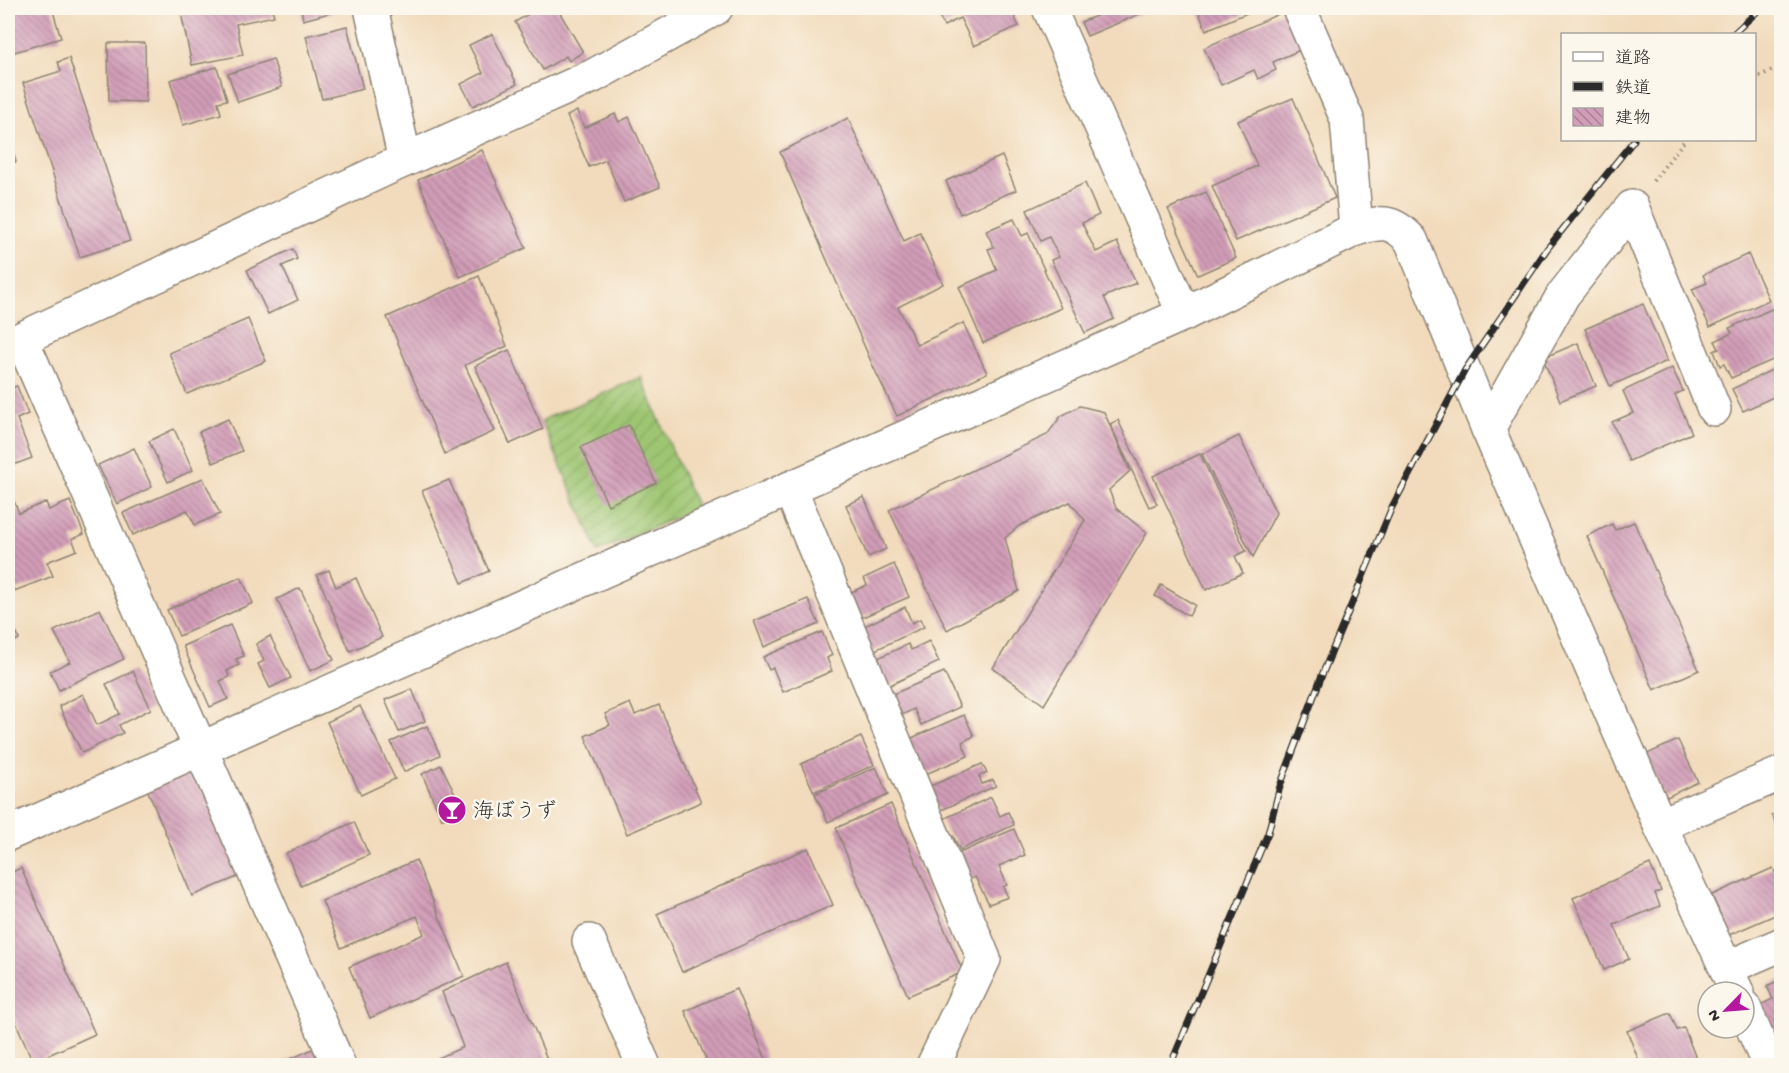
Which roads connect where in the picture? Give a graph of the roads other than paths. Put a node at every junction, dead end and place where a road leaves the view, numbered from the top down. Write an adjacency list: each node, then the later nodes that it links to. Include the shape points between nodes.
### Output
1 (371, 8): 5 (street)
2 (716, 8): 5 (street, via 593,76)
3 (1049, 8): 7 (street)
4 (1299, 8): 6 (street, via 1347,119)
5 (405, 160): 8 (street)
6 (1356, 228): 7 (street); 10 (street, via 1377,222 1398,226 1411,240)
7 (1184, 314): 11 (street)
8 (15, 343): 12 (street)
9 (1714, 410): 10 (street, via 1632,207 1563,295)
10 (1488, 429): 14 (street)
11 (790, 488): 12 (street); 22 (street, via 984,959)
12 (201, 749): 15 (street); 20 (street)
13 (1782, 772): 14 (street)
14 (1660, 825): 18 (street)
15 (8, 834)
16 (589, 941): 21 (street)
17 (1782, 944): 18 (street)
18 (1732, 980)
19 (1756, 1035): 23 (street)
20 (339, 1065)
21 (644, 1065)
22 (933, 1065)
23 (1769, 1065)

